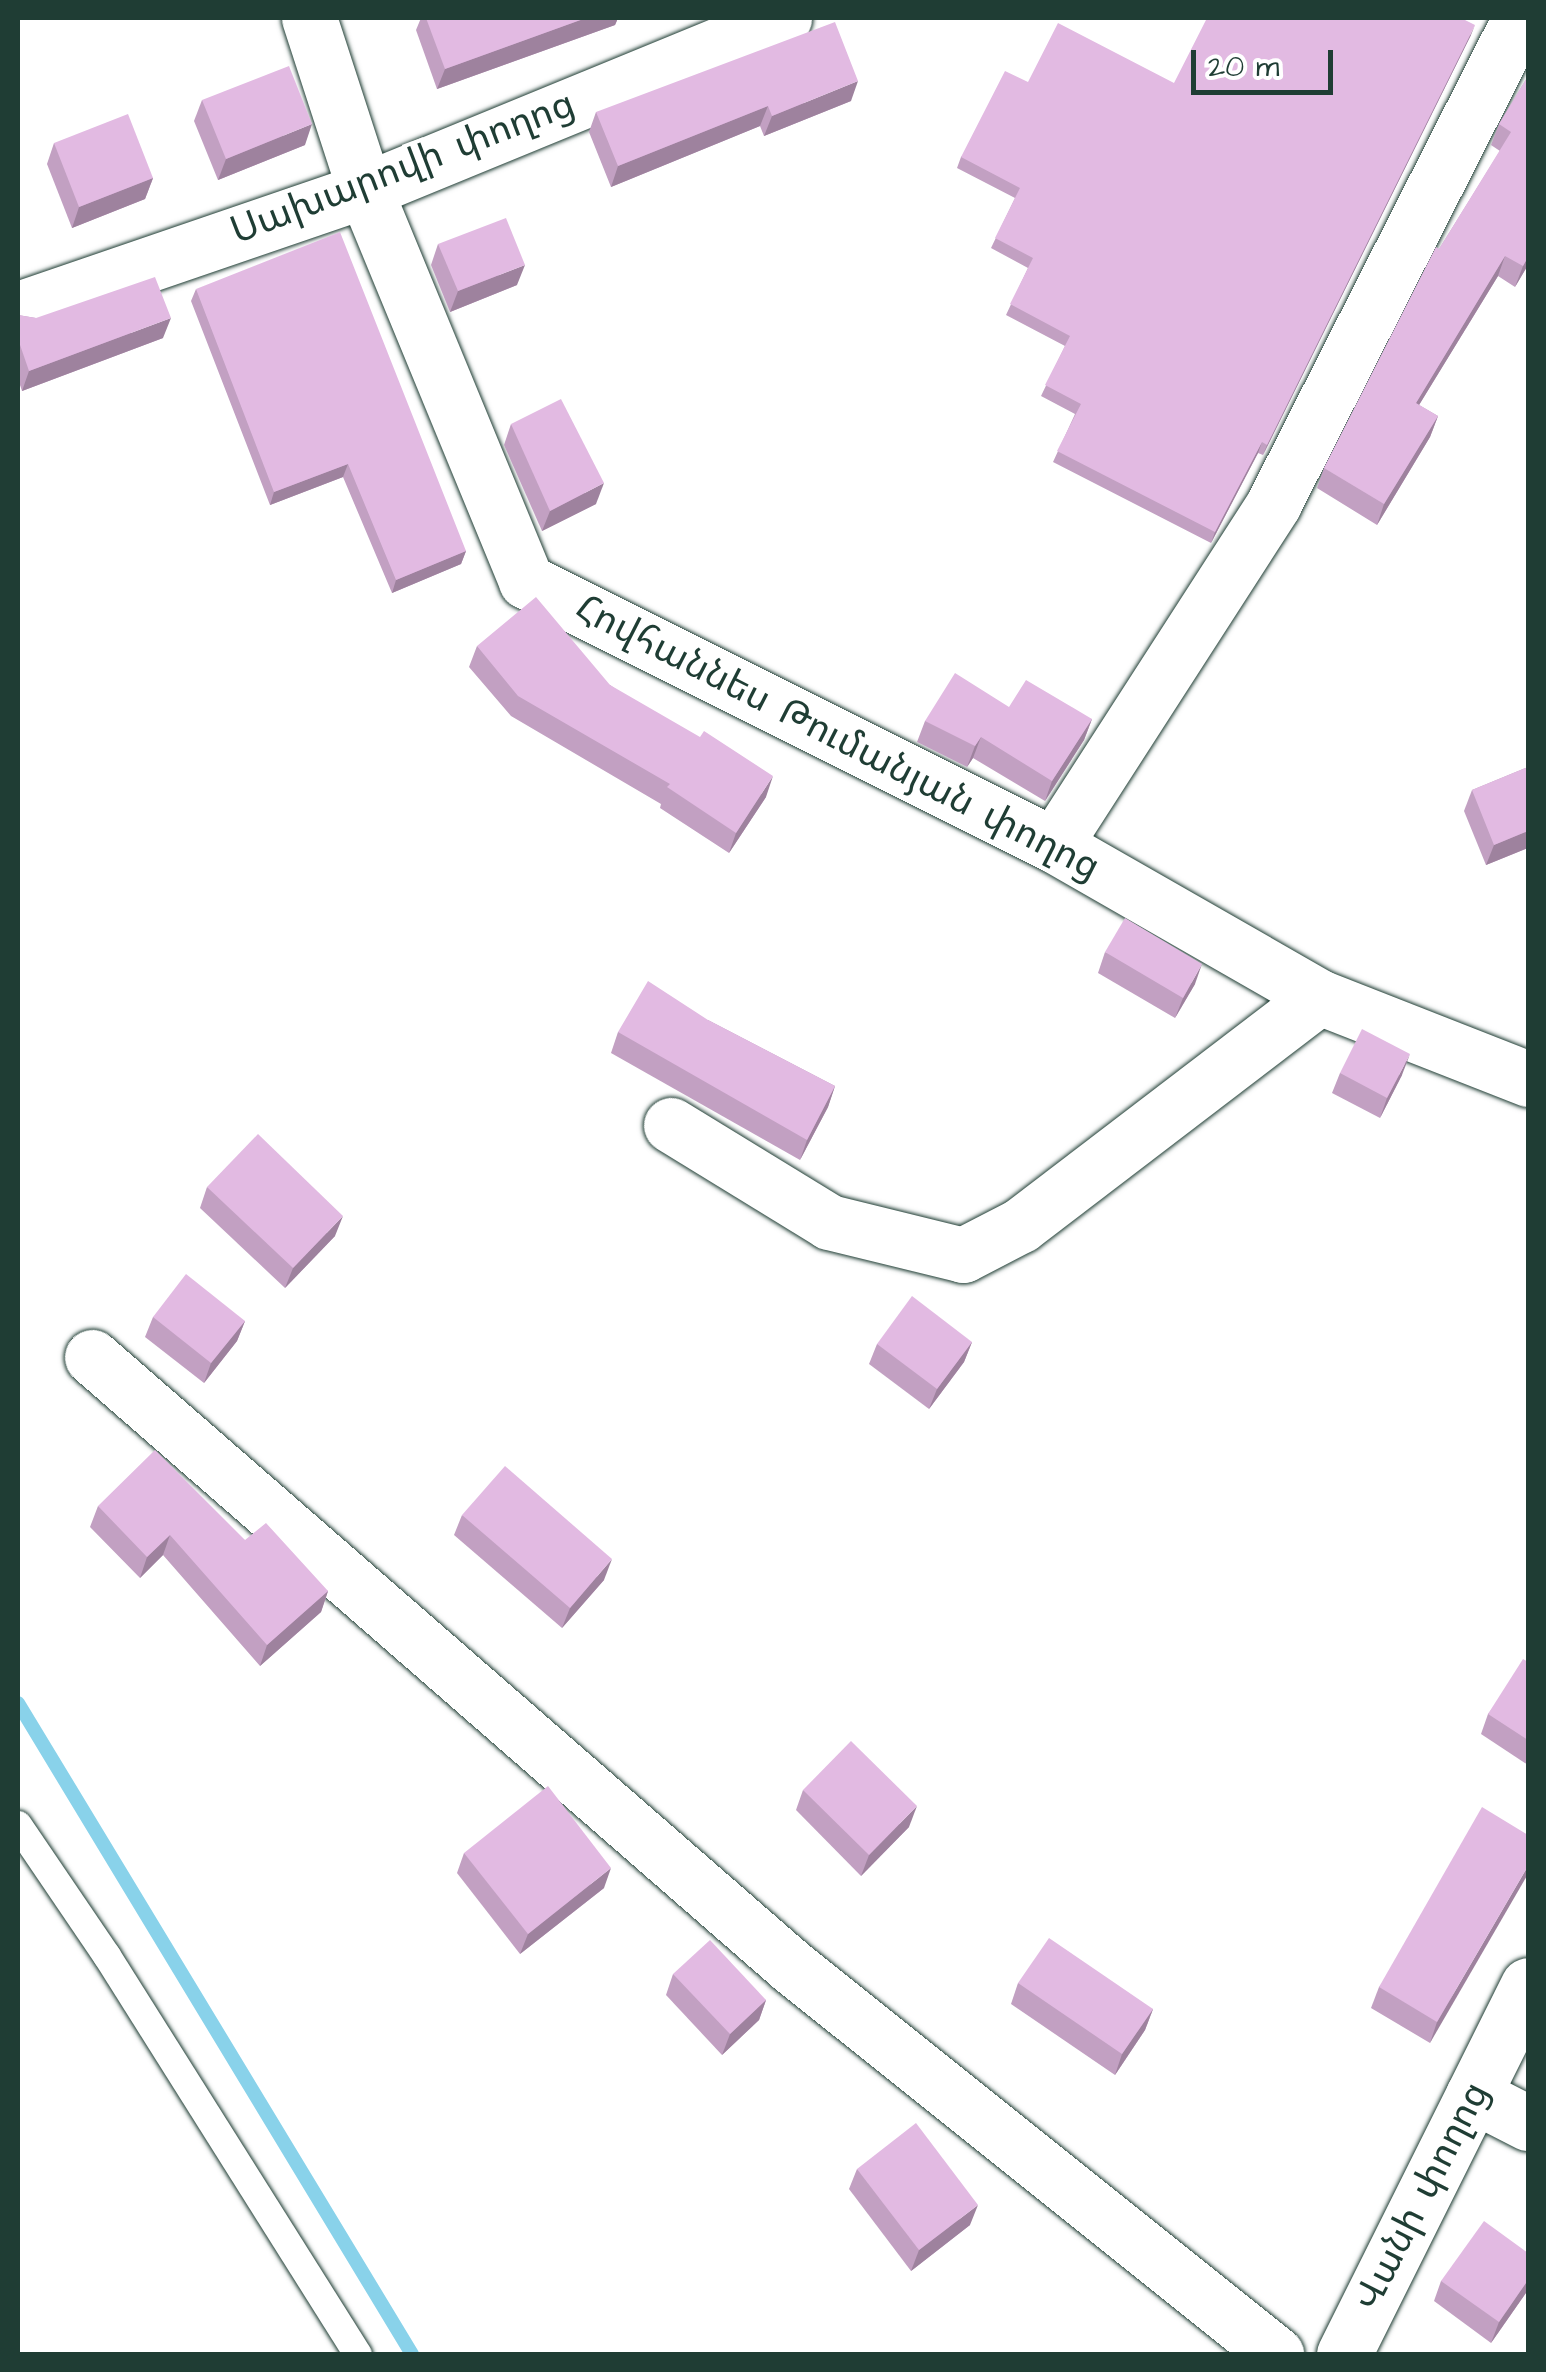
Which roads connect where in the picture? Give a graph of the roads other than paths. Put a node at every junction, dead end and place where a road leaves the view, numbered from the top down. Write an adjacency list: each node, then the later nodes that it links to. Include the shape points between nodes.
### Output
1 (309, 18): 4 (street, Հովհաննես Թումանյան փողոց)
2 (784, 18): 4 (street, Սախարովի փողոց)
3 (1517, 23): 6 (street, via 1274,503)
4 (365, 190): 5 (street, Սախարովի փողոց); 6 (street, Հովհաննես Թումանյան փողոց, via 526,581)
5 (18, 309)
6 (1054, 845): 7 (street, Հովհաննես Թումանյան փողոց)
7 (1319, 997): 8 (street, Հովհաննես Թումանյան փողոց); 9 (street, via 1021,1225 963,1255 829,1222)
8 (1528, 1079)
9 (671, 1126)
10 (92, 1357): 15 (street, via 792,1967)
11 (18, 1825): 16 (lane)
12 (1528, 1985): 13 (street, Վանի փողոց)
13 (1474, 2095): 14 (street); 17 (street, Վանի փողոց)
14 (1528, 2124)
15 (1266, 2352)
16 (358, 2354)
17 (1344, 2354)

